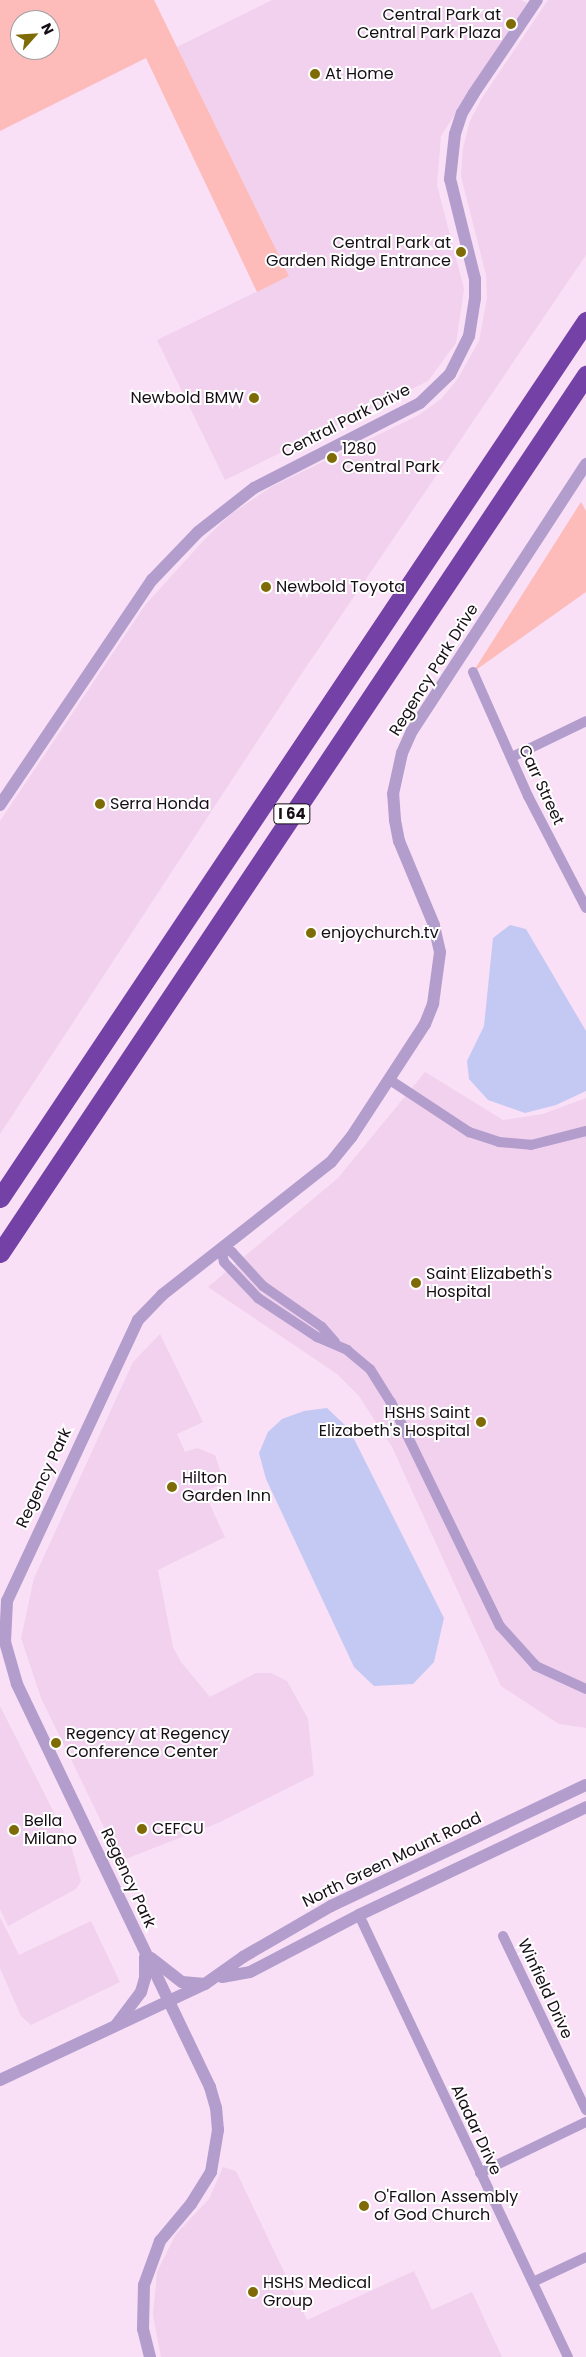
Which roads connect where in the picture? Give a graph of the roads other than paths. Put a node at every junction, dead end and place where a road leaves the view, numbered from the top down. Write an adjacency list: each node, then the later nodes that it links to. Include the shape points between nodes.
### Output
1 (537, 0): 8 (street, Central Park Drive, via 474,93 455,134 450,178 475,279 475,298 469,336 450,374 420,403 254,488 198,532 152,580)
2 (586, 321): 12 (highway, I 64)
3 (586, 375): 14 (highway, I 64)
4 (586, 464): 10 (street, Regency Park Drive, via 412,731 402,753 393,794 399,841 434,925 440,952 434,1004)
5 (473, 672): 7 (street, Carr Street)
6 (586, 721): 7 (street)
7 (512, 757): 9 (street, Carr Street)
8 (0, 805)
9 (586, 908)
10 (390, 1080): 11 (street, via 469,1132 499,1142 542,1143); 13 (street, Regency Park, via 330,1162)
11 (586, 1131)
12 (0, 1198)
13 (221, 1248): 15 (street, via 224,1262 258,1298 317,1337 335,1342 358,1358 381,1384 490,1609 511,1641 536,1666); 20 (street, Regency Park, via 154,1302 129,1336 12,1584 4,1620 9,1663 17,1684)
14 (0, 1253)
15 (586, 1689)
16 (586, 1785): 21 (street, North Green Mount Road, via 331,1906 243,1957)
17 (586, 1807): 18 (street, North Green Mount Road)
18 (359, 1915): 21 (street, North Green Mount Road, via 250,1972); 28 (street, Aladar Drive)
19 (503, 1936): 26 (street, Winfield Drive)
20 (145, 1953): 22 (street, via 182,1982); 23 (street, Regency Park); 24 (street, via 146,1978 140,1992)
21 (219, 1977): 22 (street, North Green Mount Road)
22 (205, 1984): 23 (street, North Green Mount Road)
23 (169, 2002): 24 (street, North Green Mount Road); 31 (street, Regency Park, via 210,2088 218,2130 210,2172 202,2189 160,2241 152,2258 144,2285 142,2313)
24 (113, 2029): 25 (street, North Green Mount Road)
25 (3, 2083)
26 (586, 2110)
27 (586, 2122): 28 (street)
28 (480, 2173): 30 (street, Aladar Drive)
29 (586, 2257): 30 (street)
30 (534, 2281): 32 (street, Aladar Drive)
31 (150, 2357)
32 (568, 2357)

